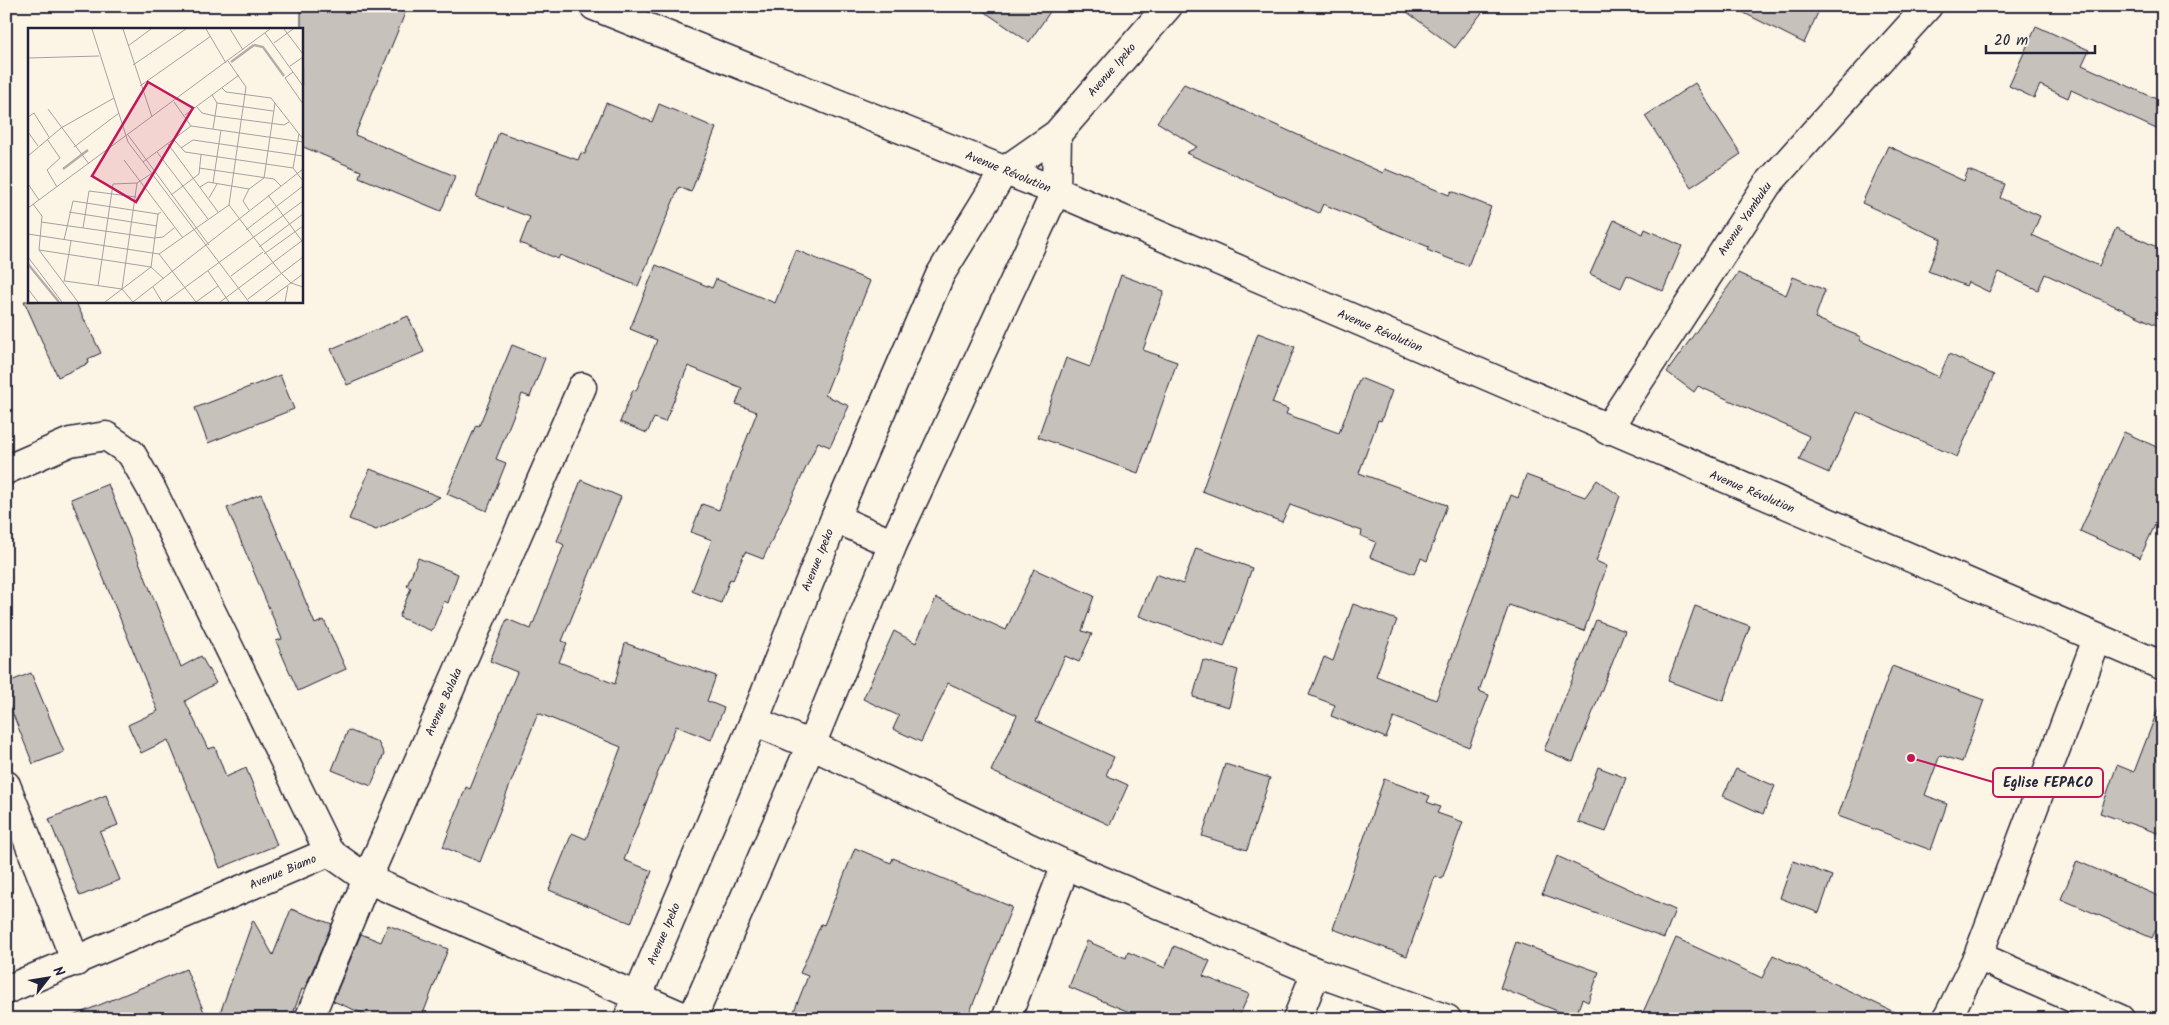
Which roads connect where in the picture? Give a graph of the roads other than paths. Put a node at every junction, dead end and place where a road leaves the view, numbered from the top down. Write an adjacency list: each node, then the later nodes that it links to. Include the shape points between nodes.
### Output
1 (594, 6): 5 (street, Avenue Révolution)
2 (1168, 6): 4 (street, Avenue Ipeko)
3 (1928, 6): 8 (street, Avenue Yambuku, via 1767,185)
4 (1057, 134): 5 (street, Avenue Ipeko); 6 (street)
5 (1004, 171): 6 (street, Avenue Révolution); 10 (street, Avenue Ipeko, via 940,275)
6 (1056, 191): 8 (street, Avenue Révolution); 11 (street)
7 (582, 387): 19 (street, Avenue Bolaka)
8 (1607, 430): 12 (street, Avenue Révolution)
9 (6, 470): 17 (street, via 70,442 106,436 131,453)
10 (835, 518): 11 (street); 14 (street, Avenue Ipeko)
11 (893, 544): 15 (street)
12 (2097, 640): 13 (street, Avenue Révolution); 20 (street)
13 (2163, 666)
14 (754, 721): 15 (street); 24 (street, Avenue Ipeko)
15 (811, 746): 18 (street); 26 (street)
16 (6, 785): 21 (street)
17 (329, 852): 19 (street, Avenue Biamo); 21 (street, Avenue Biamo)
18 (1066, 866): 22 (street); 27 (street)
19 (367, 879): 24 (street, Avenue Biamo); 25 (street, Avenue Bolaka)
20 (1978, 956): 30 (street); 31 (street)
21 (76, 962): 23 (street, Avenue Biamo)
22 (1316, 972): 28 (street); 29 (street)
23 (6, 990)
24 (633, 1008): 26 (street, Avenue Biamo)
25 (309, 1019)
26 (690, 1019)
27 (1006, 1019)
28 (1297, 1019)
29 (1447, 1019)
30 (1947, 1019)
31 (2120, 1019)

